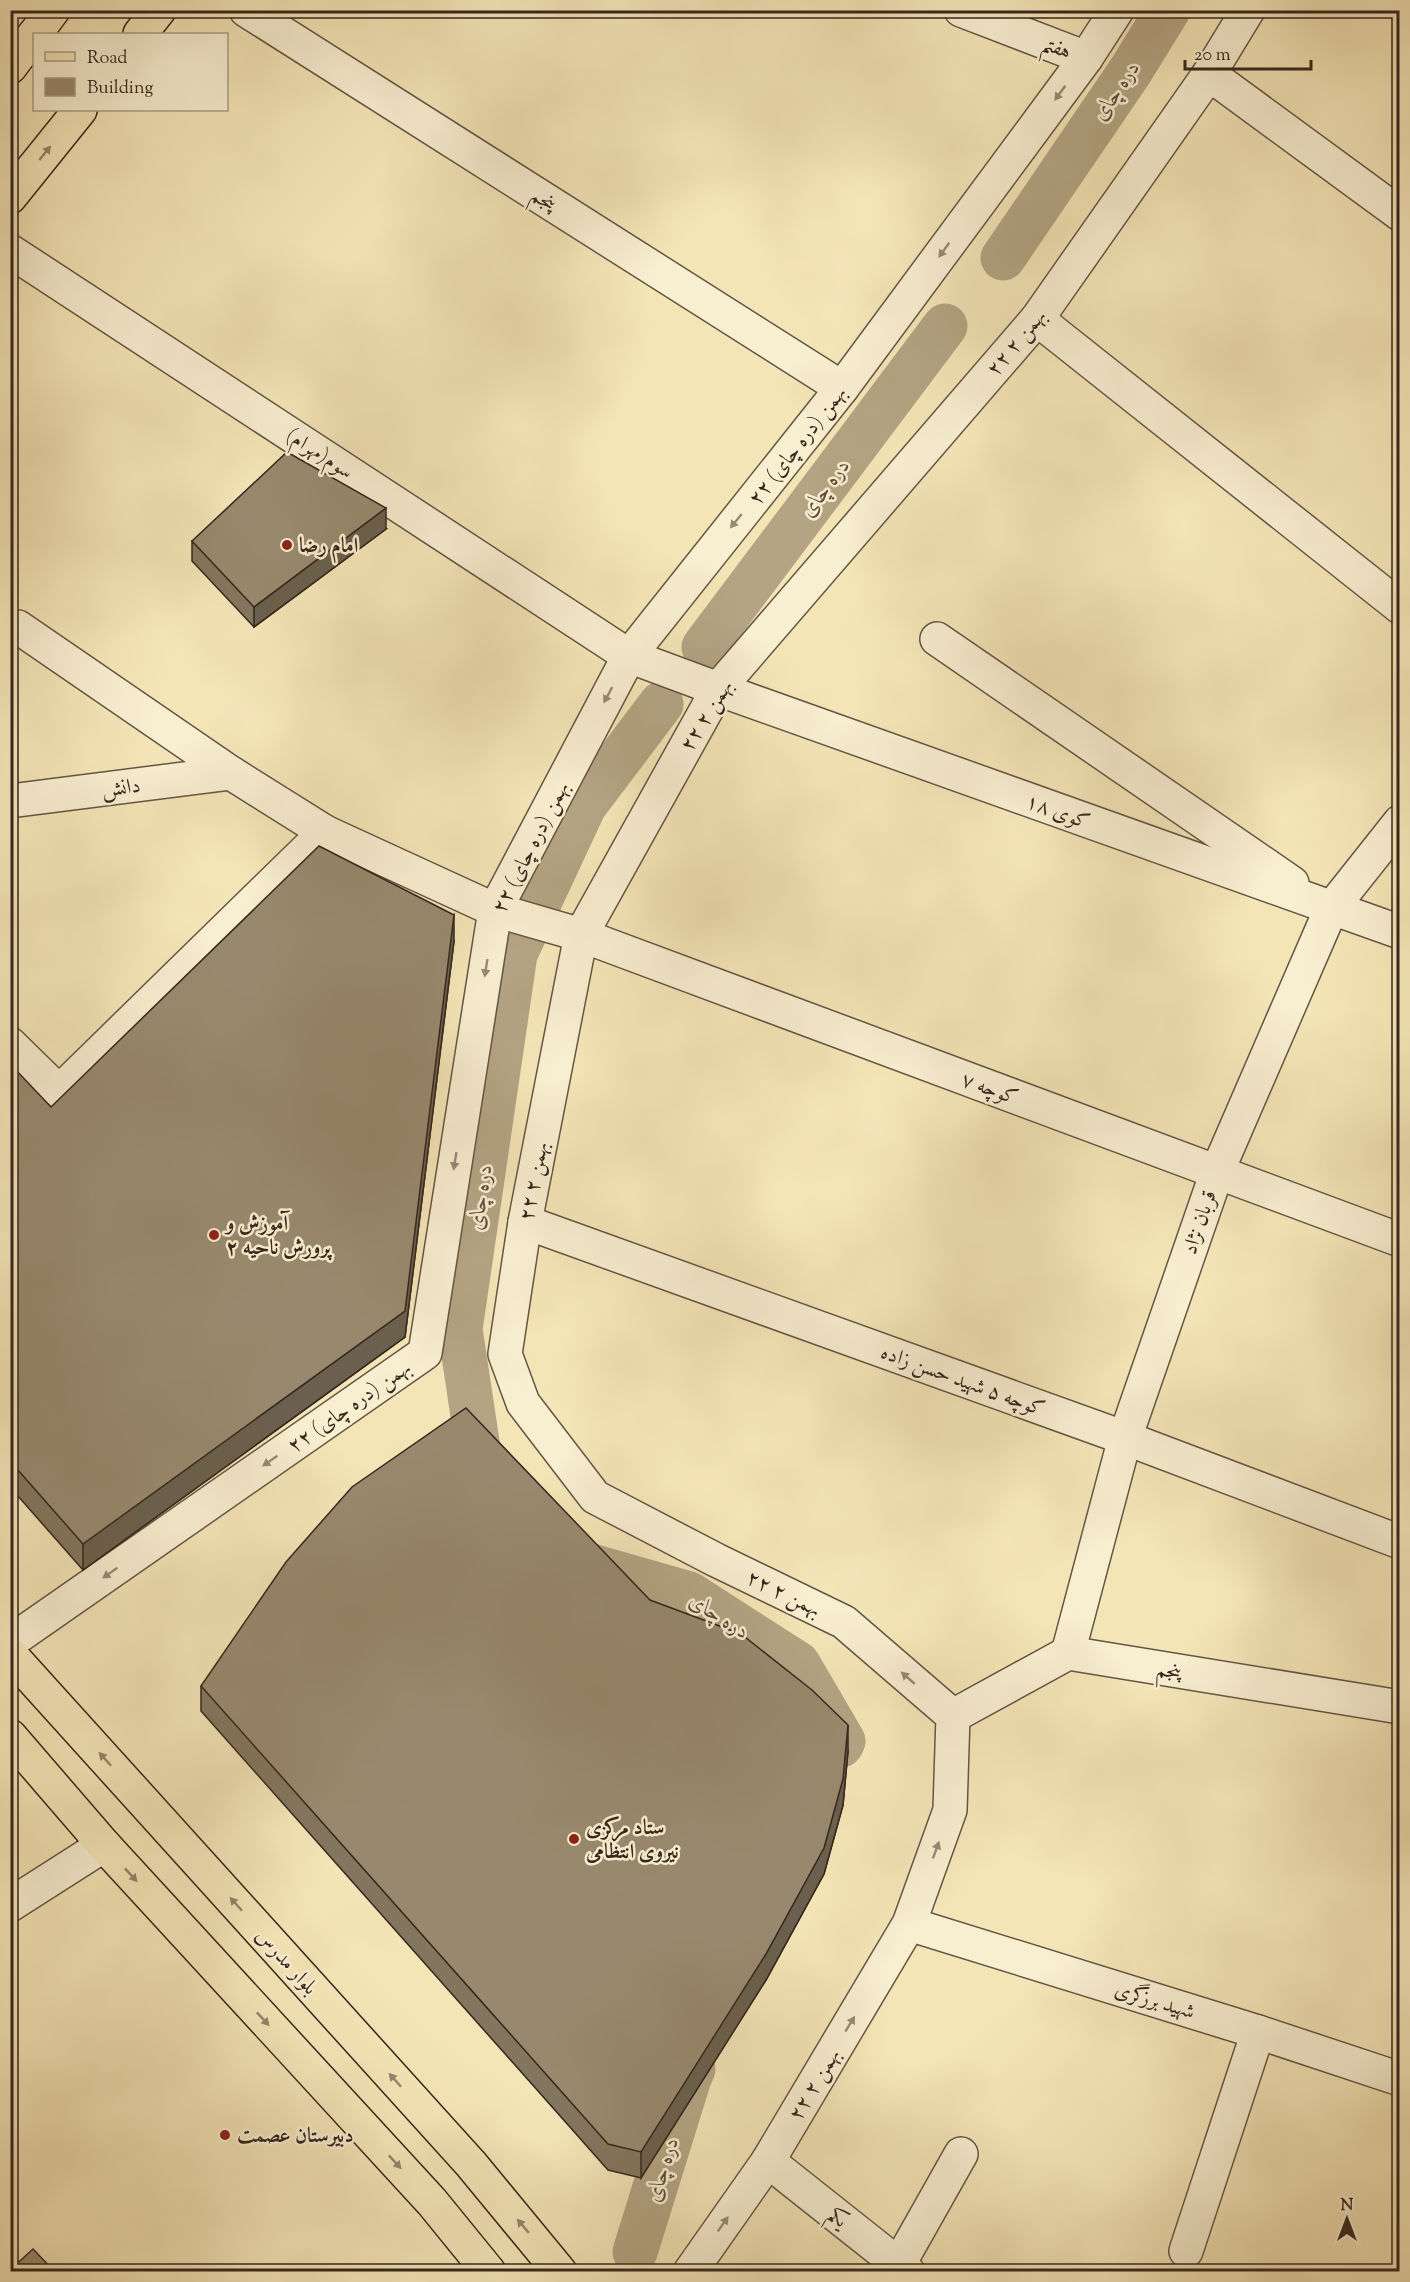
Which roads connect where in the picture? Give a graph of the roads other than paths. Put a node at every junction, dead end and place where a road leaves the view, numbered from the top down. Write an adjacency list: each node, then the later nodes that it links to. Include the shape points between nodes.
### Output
1 (53, 10): 7 (main road)
2 (159, 10): 8 (main road)
3 (246, 10): 18 (street, پنجم)
4 (961, 10): 10 (street, هفتم)
5 (1117, 10): 10 (street, ۲۲ بهمن (دره چای))
6 (1248, 10): 12 (street, ۲۲ بهمن ۲)
7 (36, 33)
8 (141, 33)
9 (33, 38): 11 (main road)
10 (1086, 58): 18 (street, ۲۲ بهمن (دره چای), one-way to 18)
11 (10, 67)
12 (1209, 74): 15 (street); 17 (street, ۲۲ بهمن ۲)
13 (79, 111): 14 (main road, one-way to 13)
14 (10, 197)
15 (1400, 214)
16 (10, 251): 22 (street, سوم(مهرام))
17 (1037, 319): 19 (street); 23 (street, ۲۲ بهمن ۲)
18 (842, 388): 22 (street, ۲۲ بهمن (دره چای), one-way to 22)
19 (1400, 606)
20 (18, 627): 24 (street, کوچه ۷)
21 (937, 639): 28 (street)
22 (629, 656): 23 (street, سوم(مهرام)); 29 (street, ۲۲ بهمن (دره چای), one-way to 29)
23 (718, 689): 28 (street, کوی ۱۸); 31 (street, ۲۲ بهمن ۲)
24 (231, 773): 25 (street, دانش); 27 (street, کوچه ۷)
25 (10, 801)
26 (1400, 822): 28 (street, قربان نژاد)
27 (325, 832): 29 (street, کوچه ۷); 32 (street, via 59,1092)
28 (1330, 909): 30 (street, کوی ۱۸); 33 (street, قربان نژاد)
29 (495, 910): 31 (street, کوچه ۷); 38 (street, ۲۲ بهمن (دره چای), one-way to 38, via 425,1353)
30 (1400, 932)
31 (579, 935): 33 (street, کوچه ۷); 34 (street, ۲۲ بهمن ۲)
32 (10, 1044)
33 (1217, 1172): 35 (street, کوچه ۷); 36 (street, قربان نژاد)
34 (525, 1222): 36 (street, کوچه ۵ شهید حسن زاده); 42 (street, ۲۲ بهمن ۲, one-way to 34, via 844,1622 595,1497 523,1403 505,1354)
35 (1400, 1240)
36 (1125, 1438): 37 (street, کوچه ۵ شهید حسن زاده); 39 (street, قربان نژاد)
37 (1400, 1542)
38 (10, 1642)
39 (1068, 1653): 41 (street, پنجم); 42 (street)
40 (10, 1654): 54 (main road, بلوار مدرس, one-way to 40, via 471,2164)
41 (1400, 1707)
42 (953, 1716): 46 (street, ۲۲ بهمن ۲, one-way to 42, via 950,1810)
43 (10, 1736): 44 (main road)
44 (104, 1845): 45 (street); 53 (main road, one-way to 53, via 432,2202)
45 (10, 1905)
46 (909, 1924): 47 (street, شهید برزگری); 50 (street, ۲۲ بهمن ۲, one-way to 46)
47 (1258, 2032): 48 (street, شهید برزگری); 51 (street)
48 (1400, 2079)
49 (961, 2154): 52 (street)
50 (768, 2161): 52 (street, یکم); 55 (street, ۲۲ بهمن ۲, one-way to 50)
51 (1186, 2251)
52 (904, 2268)
53 (489, 2271)
54 (560, 2271)
55 (690, 2271)

